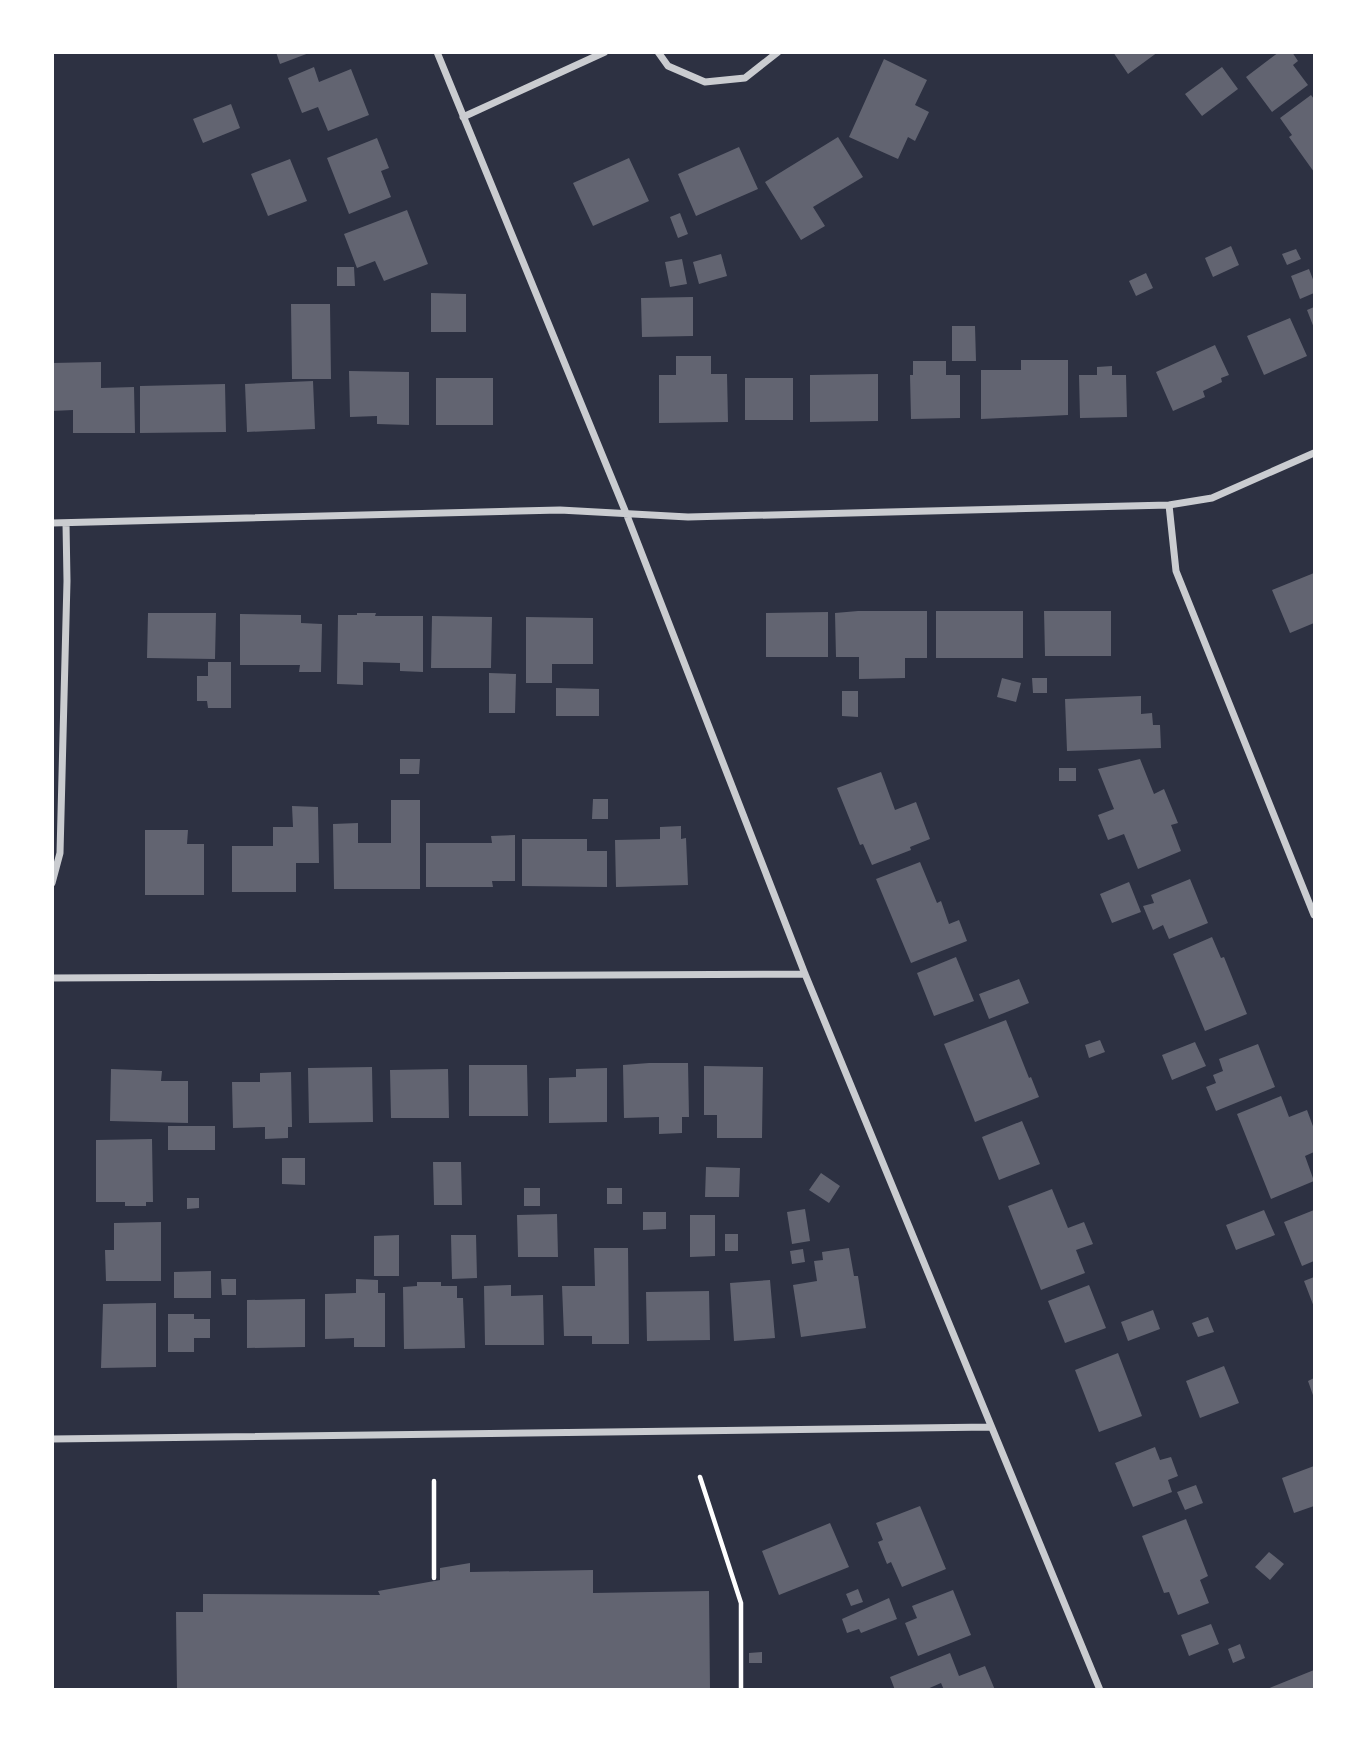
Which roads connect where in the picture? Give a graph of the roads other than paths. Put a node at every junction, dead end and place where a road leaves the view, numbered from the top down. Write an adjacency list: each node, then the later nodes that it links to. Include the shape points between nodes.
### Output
1 (437, 52): 5 (street)
2 (605, 52): 5 (street)
3 (658, 52): 4 (street, via 668,66 705,82 745,78)
4 (778, 52)
5 (463, 117): 8 (street)
6 (1314, 453): 7 (street, via 1212,498)
7 (1169, 505): 8 (street, via 688,517); 12 (street, via 1176,571)
8 (626, 513): 10 (street, via 560,510); 13 (street)
9 (52, 523): 10 (street)
10 (66, 523): 11 (street, via 60,853)
11 (52, 883)
12 (1314, 915)
13 (805, 974): 14 (street); 15 (street)
14 (52, 978)
15 (991, 1427): 16 (street); 17 (street)
16 (52, 1439)
17 (1100, 1689)

